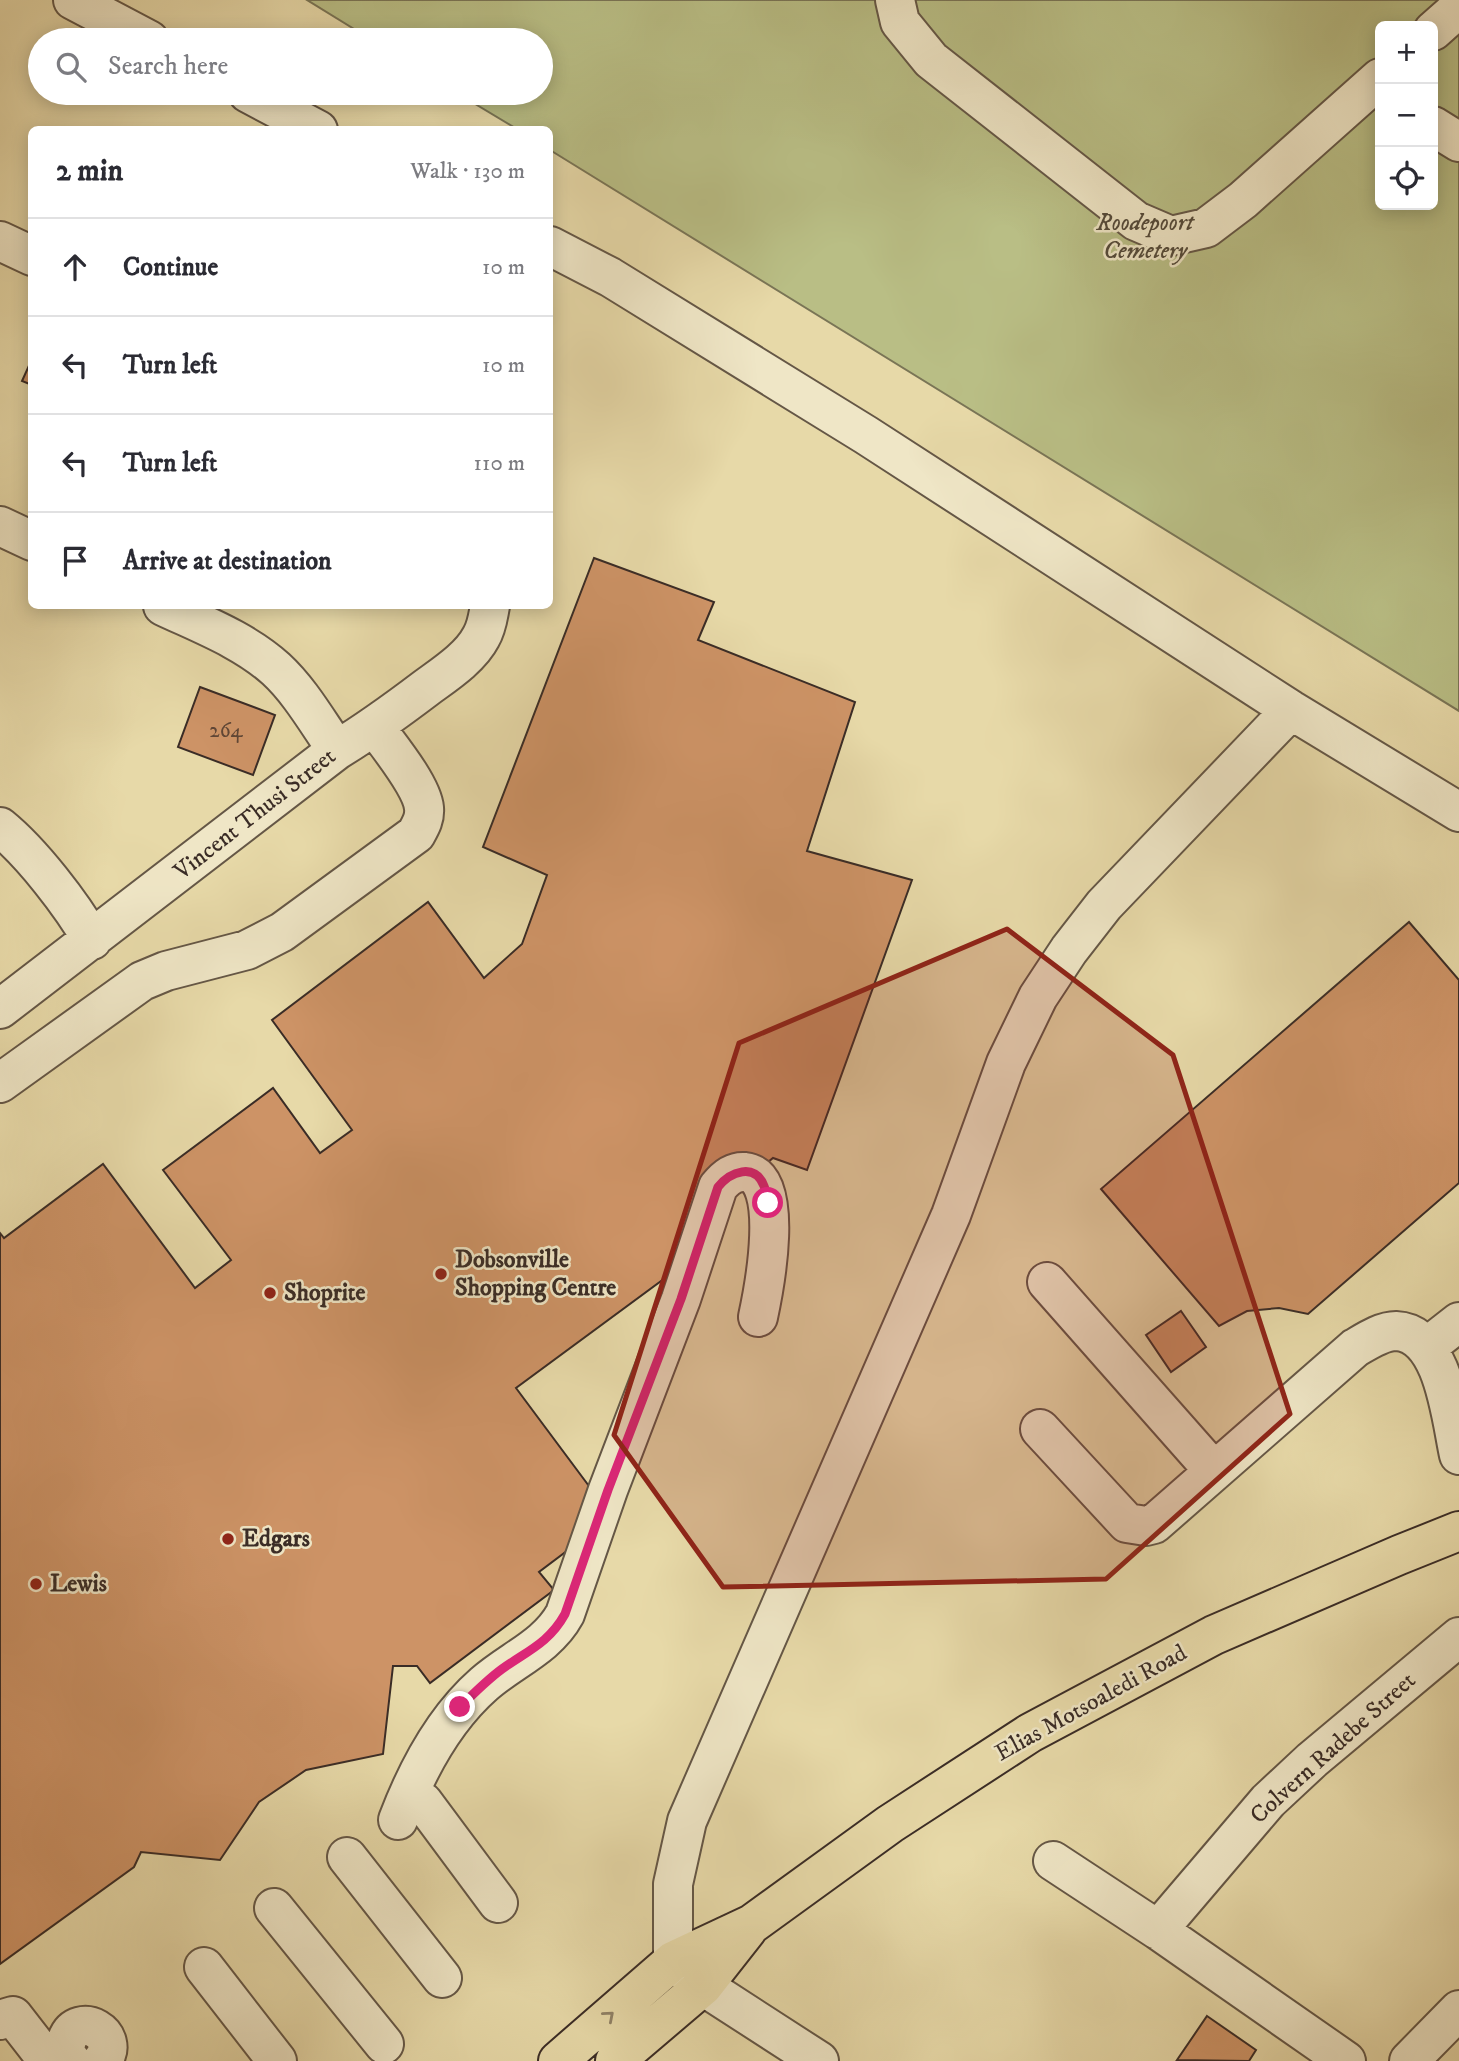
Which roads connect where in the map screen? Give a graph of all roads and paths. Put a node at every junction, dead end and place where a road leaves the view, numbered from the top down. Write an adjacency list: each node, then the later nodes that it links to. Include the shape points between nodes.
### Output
1 (73, 0): 5 (street)
2 (895, 0): 6 (street, via 900,22 931,60 1136,221 1171,236 1206,228)
3 (1459, 8): 4 (street)
4 (1438, 27)
5 (126, 28)
6 (1375, 88)
7 (271, 105): 8 (street)
8 (310, 126)
9 (1438, 129): 10 (street)
10 (1459, 142)
11 (0, 241): 13 (street)
12 (553, 247): 18 (street, via 611,276 855,427)
13 (28, 254)
14 (0, 526): 15 (street)
15 (28, 539)
16 (169, 609): 20 (street, via 253,651 276,669)
17 (489, 609): 19 (street, Vincent Thusi Street, via 481,638 472,649)
18 (1291, 710): 21 (street); 41 (street, via 1104,905 1038,997 1006,1063 951,1215 687,1821 673,1884)
19 (375, 727): 20 (street, Vincent Thusi Street); 25 (street, via 410,776 424,805 423,821 415,834 282,932 247,950 142,981)
20 (337, 751): 23 (street, Vincent Thusi Street)
21 (1459, 811)
22 (0, 827): 23 (street, via 78,915)
23 (92, 940): 24 (street, Vincent Thusi Street)
24 (0, 1009)
25 (0, 1083)
26 (1047, 1283): 32 (street)
27 (758, 1317): 37 (street, via 768,1266 768,1203 759,1178 741,1171 718,1187 681,1299 556,1631 501,1670 460,1707 411,1784 411,1811)
28 (1459, 1322): 29 (street)
29 (1427, 1347): 31 (street, via 1443,1380); 32 (street, via 1412,1335 1395,1331 1355,1348)
30 (1040, 1429): 32 (street, via 1127,1523 1138,1526 1154,1524)
31 (1459, 1455)
32 (1214, 1471)
33 (1459, 1531): 39 (main road, Elias Motsoaledi Road, via 1214,1634 1030,1733 890,1824)
34 (1459, 1637): 40 (street, Colvern Radebe Street, via 1268,1801)
35 (346, 1857): 43 (street)
36 (1053, 1861): 40 (street)
37 (498, 1903)
38 (274, 1908): 47 (street)
39 (752, 1924): 41 (main road, Elias Motsoaledi Road); 44 (main road, Elias Motsoaledi Road)
40 (1158, 1930): 53 (street)
41 (673, 1961): 44 (street); 50 (main road, Elias Motsoaledi Road, one-way to 41)
42 (204, 1968): 49 (street)
43 (442, 1978)
44 (703, 1986): 51 (main road, Elias Motsoaledi Road); 52 (street)
45 (1459, 2010): 54 (street)
46 (0, 2020): 48 (street, via 13,2016)
47 (384, 2044)
48 (69, 2060)
49 (277, 2061)
50 (558, 2061)
51 (615, 2061)
52 (819, 2061)
53 (1346, 2061)
54 (1409, 2061)

